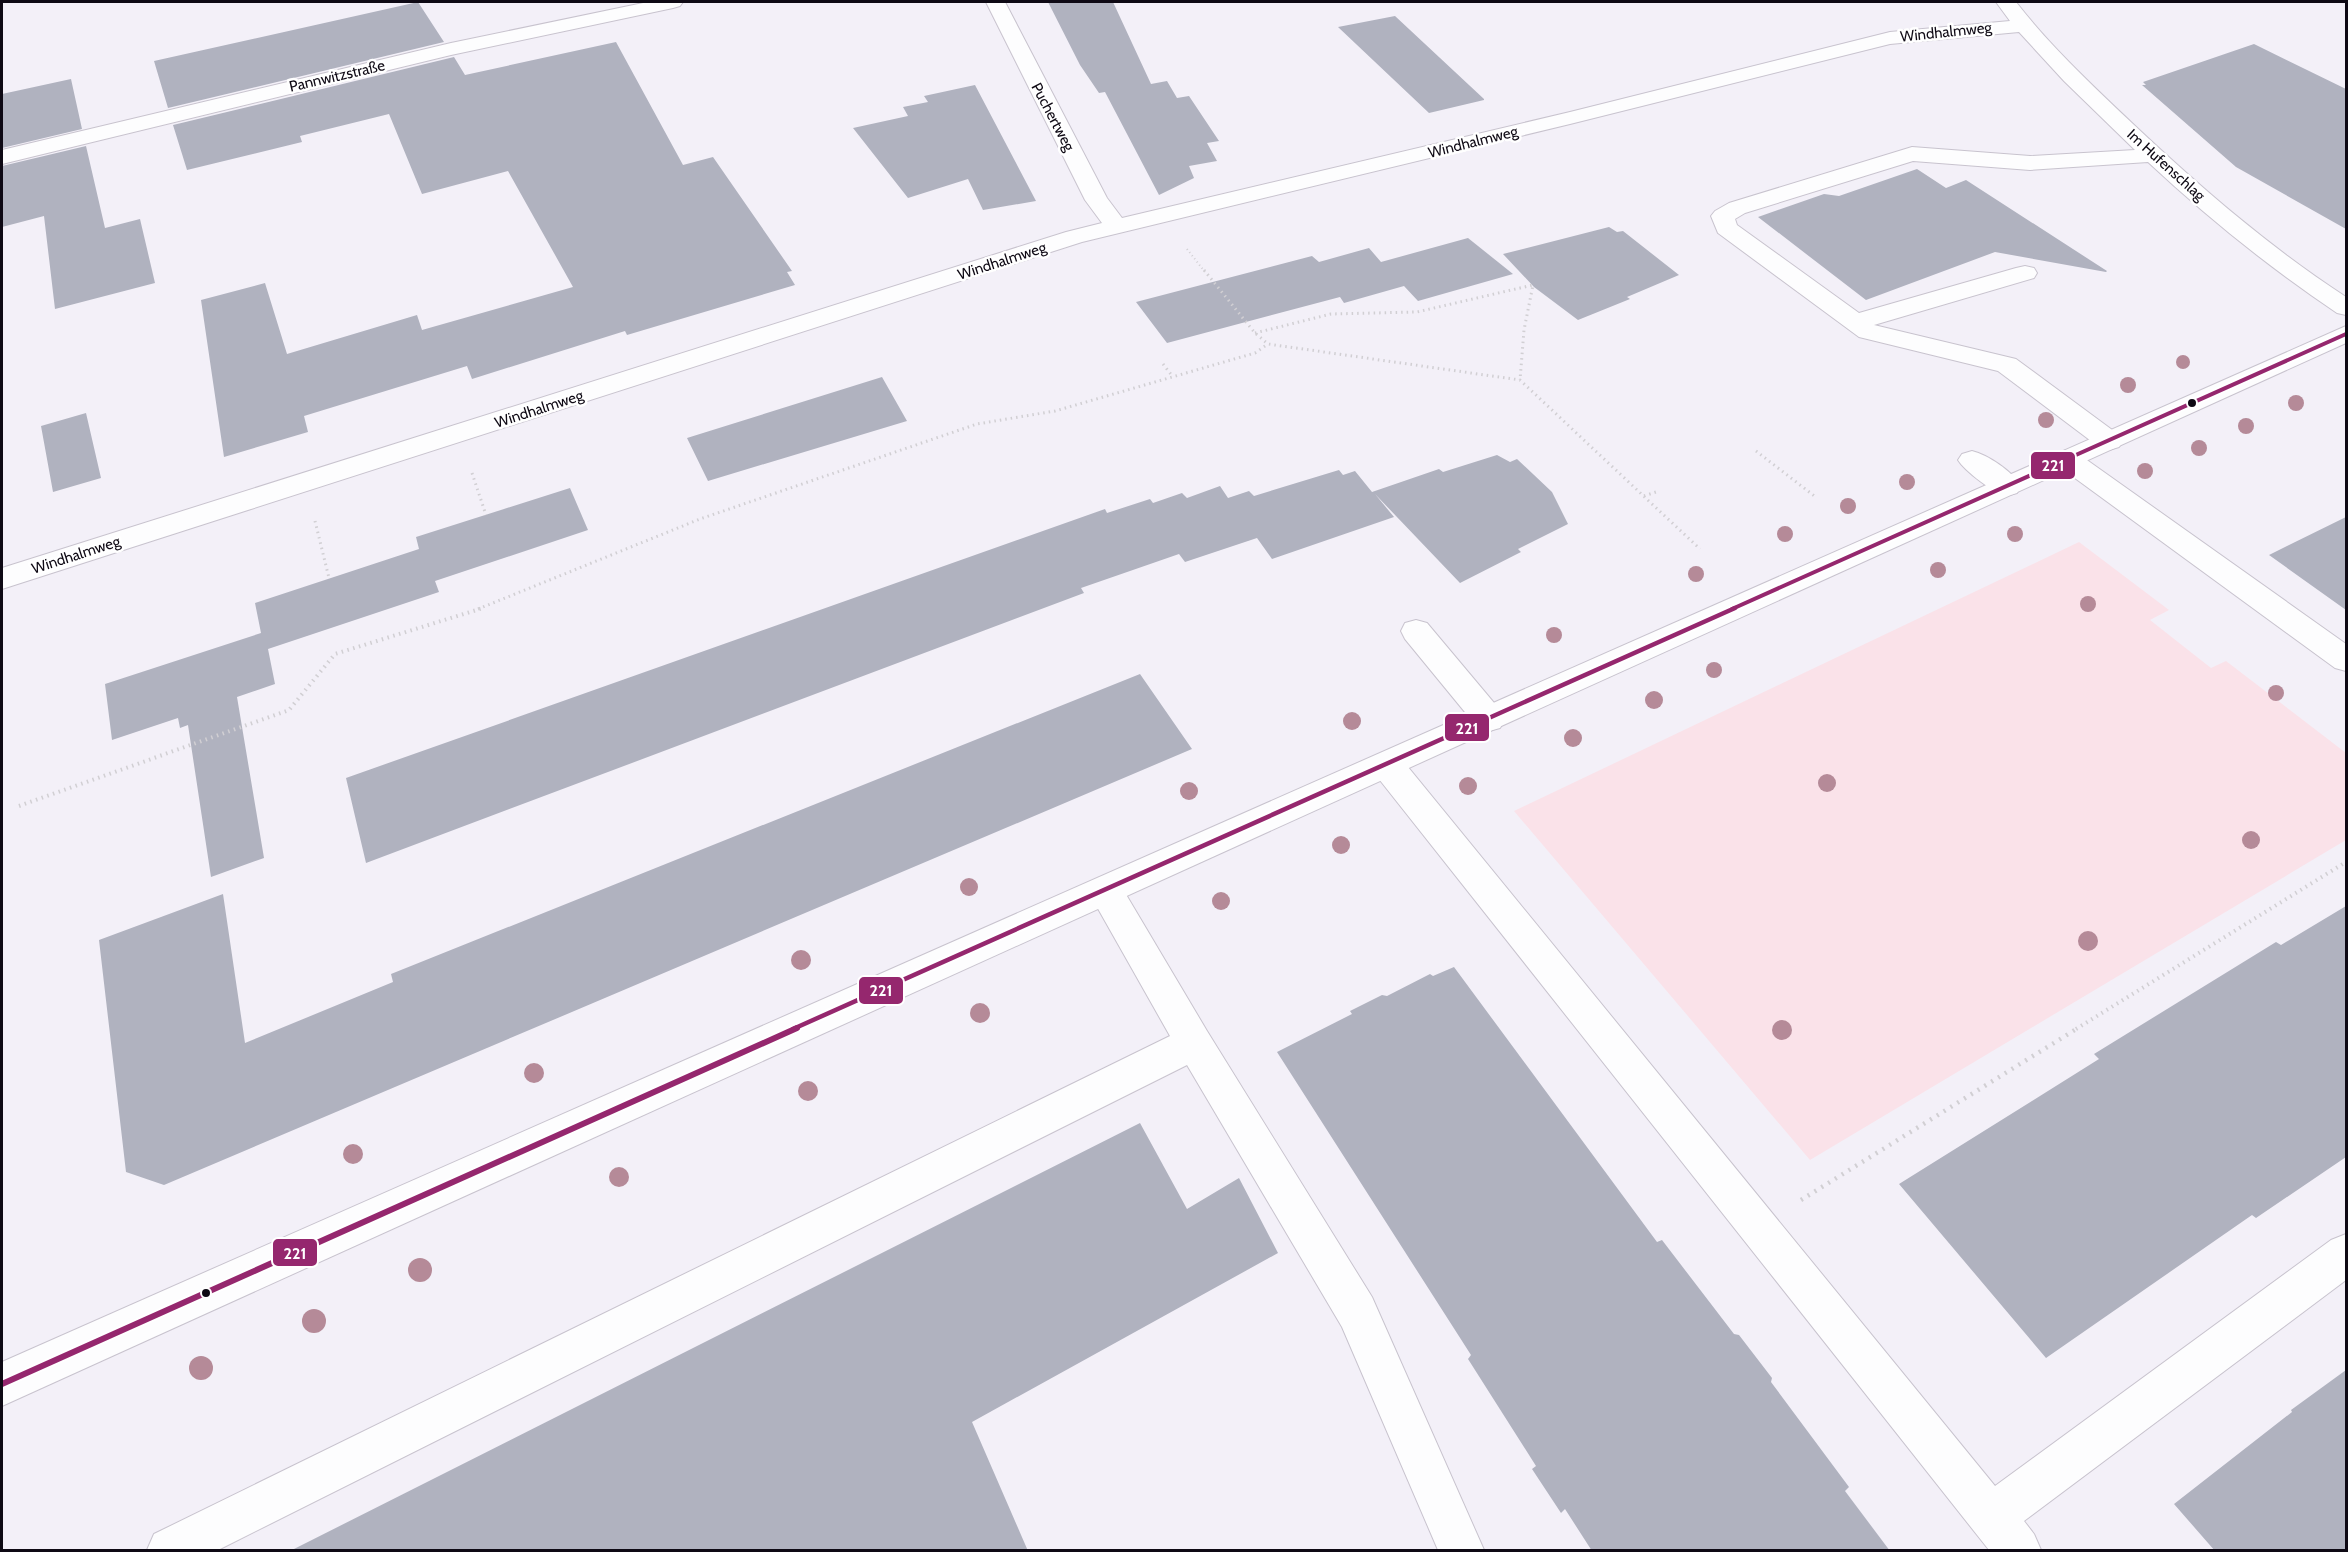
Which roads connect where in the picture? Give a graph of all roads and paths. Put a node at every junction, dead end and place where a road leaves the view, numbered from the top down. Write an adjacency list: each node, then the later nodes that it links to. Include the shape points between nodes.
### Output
1 (673, 2): 6 (street, Pannwitzstraße, via 451,49)
2 (995, 2): 7 (street, Puchertweg, via 1096,200)
3 (2006, 2): 4 (street, Im Hufenschlag)
4 (2024, 26): 5 (street, Im Hufenschlag); 7 (street, Windhalmweg, via 1890,38)
5 (2152, 155): 10 (street, Im Hufenschlag, via 2255,243); 11 (street, via 2030,163 1912,154 1722,216 1726,228)
6 (2, 157)
7 (1117, 227): 30 (street, Windhalmweg, via 1074,237)
8 (1180, 240): 12 (path)
9 (2025, 273): 11 (street)
10 (2346, 308)
11 (1856, 322): 18 (street, via 1868,332 2007,365)
12 (1256, 333): 14 (path); 17 (path, via 1331,314 1417,312 1533,285)
13 (2346, 334): 18 (street)
14 (1268, 344): 16 (path, via 1255,354); 17 (path)
15 (1163, 364): 16 (path)
16 (1173, 377): 36 (path, via 1055,411 977,424 700,519 492,604 335,654 289,710)
17 (1520, 380): 25 (path)
18 (2109, 441): 20 (street)
19 (1756, 451): 26 (path)
20 (2067, 459): 23 (street); 33 (street)
21 (1972, 460): 23 (street)
22 (469, 463): 28 (path)
23 (2007, 486): 34 (street)
24 (1659, 491): 25 (path)
25 (1644, 496): 29 (path)
26 (1817, 498)
27 (313, 513): 31 (path)
28 (486, 515)
29 (1700, 549)
30 (2, 579)
31 (329, 579)
32 (1416, 632): 34 (street)
33 (2346, 660)
34 (1489, 718): 35 (street)
35 (1387, 765): 38 (street); 40 (street)
36 (19, 806)
37 (2346, 862): 40 (path)
38 (1106, 891): 39 (street); 42 (street)
39 (1194, 1043): 44 (street); 45 (street, via 1357,1312)
40 (1758, 1227): 43 (street)
41 (2346, 1255): 43 (street)
42 (2, 1384)
43 (1992, 1516): 46 (street)
44 (170, 1551)
45 (1461, 1551)
46 (2018, 1551)

